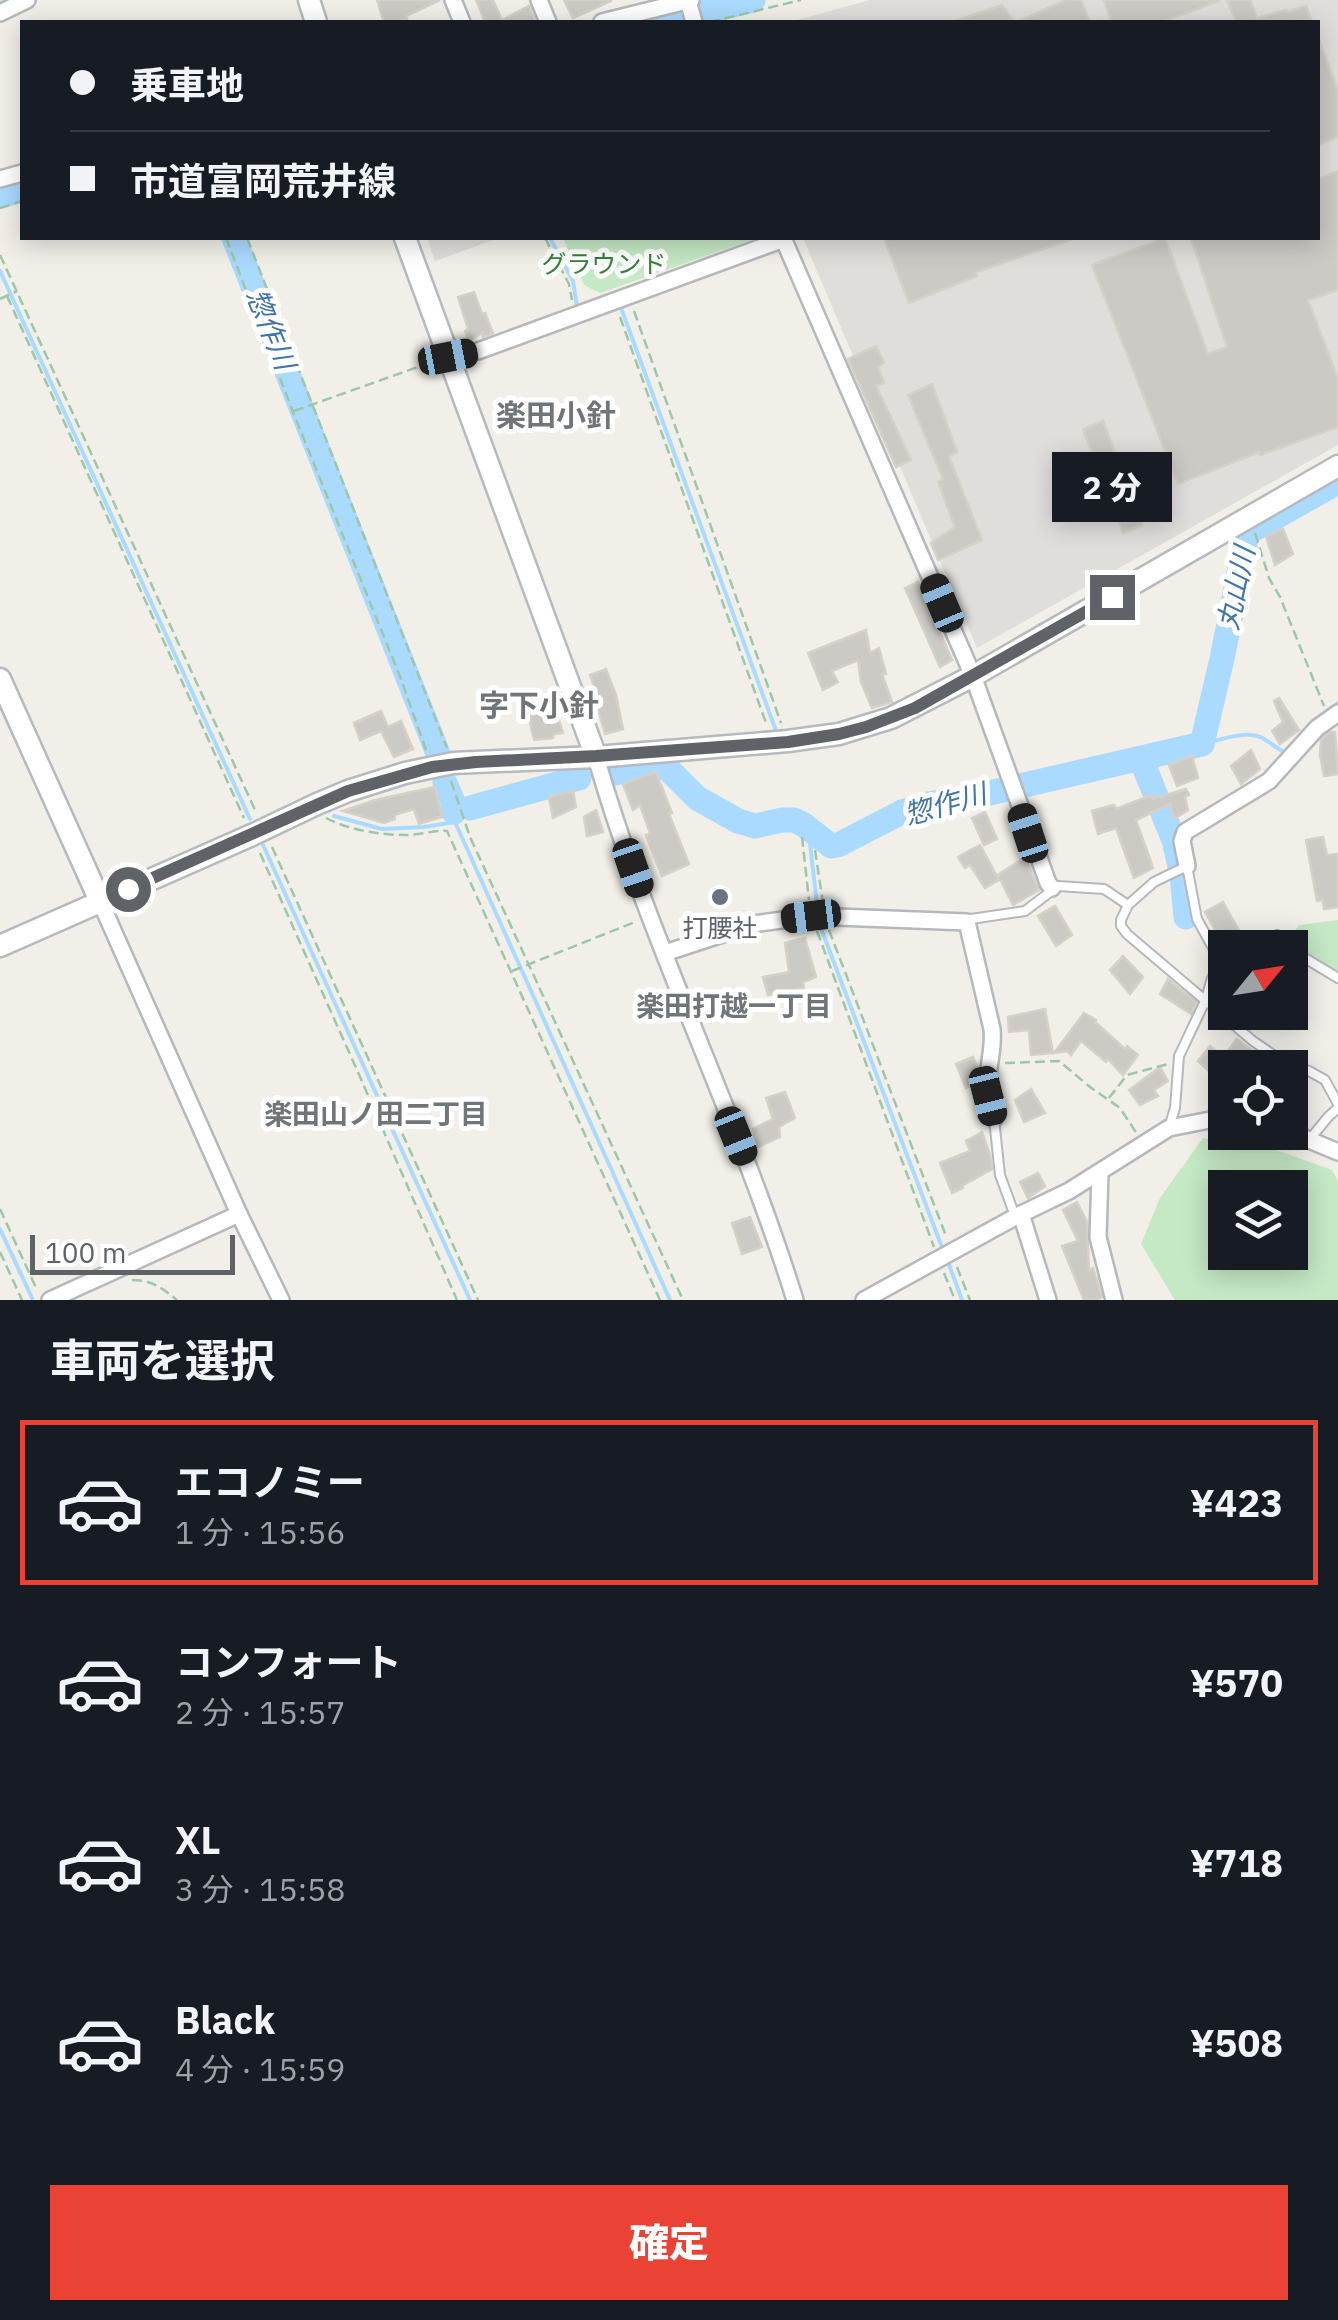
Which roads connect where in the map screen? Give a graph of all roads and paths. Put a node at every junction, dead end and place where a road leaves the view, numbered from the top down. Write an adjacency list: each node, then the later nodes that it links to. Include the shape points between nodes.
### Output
1 (27, 0): 5 (street)
2 (802, 0): 7 (path)
3 (634, 6): 4 (street); 6 (street)
4 (691, 8)
5 (0, 12)
6 (606, 20)
7 (718, 20)
8 (227, 240): 23 (path)
9 (248, 240): 22 (path)
10 (406, 240): 21 (street)
11 (546, 240): 19 (path)
12 (779, 240): 17 (street)
13 (785, 240): 26 (street)
14 (0, 255): 15 (path)
15 (18, 291): 16 (path); 34 (path)
16 (7, 296): 18 (path); 34 (path)
17 (628, 296): 19 (street); 30 (path)
18 (0, 299)
19 (578, 314): 21 (street)
20 (619, 314): 30 (path)
21 (448, 357): 22 (path); 31 (street)
22 (312, 404): 23 (path); 32 (path)
23 (292, 412): 32 (path, via 400,679)
24 (1338, 466): 26 (street)
25 (1257, 540): 28 (path)
26 (974, 676): 30 (street, via 866,727); 38 (street)
27 (0, 680): 39 (street)
28 (1322, 704)
29 (1338, 713): 37 (street, via 1269,781 1185,832)
30 (780, 742): 31 (street)
31 (596, 756): 32 (street); 41 (street)
32 (444, 765): 33 (street); 48 (path)
33 (317, 804): 34 (street); 49 (path, via 337,824 374,832 447,831)
34 (258, 833): 39 (street); 75 (path); 76 (path)
35 (802, 837): 42 (path)
36 (815, 850): 42 (path)
37 (1182, 869): 40 (lane); 44 (lane)
38 (1052, 888): 40 (lane, via 1104,889); 43 (lane, via 1025,910)
39 (100, 901): 45 (street); 65 (street)
40 (1128, 905): 52 (lane, via 1120,926)
41 (650, 916): 46 (street); 48 (path)
42 (819, 917): 43 (street); 46 (street, via 753,924); 68 (path); 68 (path)
43 (967, 922): 54 (street, via 992,1029)
44 (1208, 937)
45 (0, 946)
46 (666, 954): 79 (street)
47 (1308, 960): 50 (lane)
48 (528, 963): 49 (path); 78 (path)
49 (512, 971): 77 (path)
50 (1338, 978)
51 (1208, 992): 52 (lane)
52 (1206, 999): 53 (lane); 56 (lane, via 1271,1055 1325,1080)
53 (1179, 1061): 55 (path, via 1127,1075); 59 (lane)
54 (991, 1063): 55 (path, via 1059,1060); 57 (street)
55 (1108, 1100): 61 (path, via 1124,1112)
56 (1338, 1106): 60 (lane)
57 (994, 1119): 66 (lane, via 1000,1175)
58 (1208, 1120): 59 (street)
59 (1168, 1128): 61 (street)
60 (1310, 1140): 62 (street)
61 (1143, 1144): 63 (street)
62 (1338, 1152)
63 (1100, 1173): 66 (street); 84 (street, via 1098,1237)
64 (0, 1209): 71 (path)
65 (239, 1214): 69 (street); 74 (street)
66 (1018, 1215): 68 (street); 83 (street)
67 (0, 1252): 70 (path)
68 (945, 1254): 80 (street); 81 (path); 82 (path)
69 (114, 1270): 72 (street); 73 (path, via 119,1277 157,1284)
70 (22, 1300)
71 (42, 1300)
72 (50, 1300)
73 (177, 1300)
74 (281, 1300)
75 (457, 1300)
76 (478, 1300)
77 (660, 1300)
78 (683, 1300)
79 (795, 1300)
80 (864, 1300)
81 (955, 1300)
82 (970, 1300)
83 (1048, 1300)
84 (1114, 1300)

